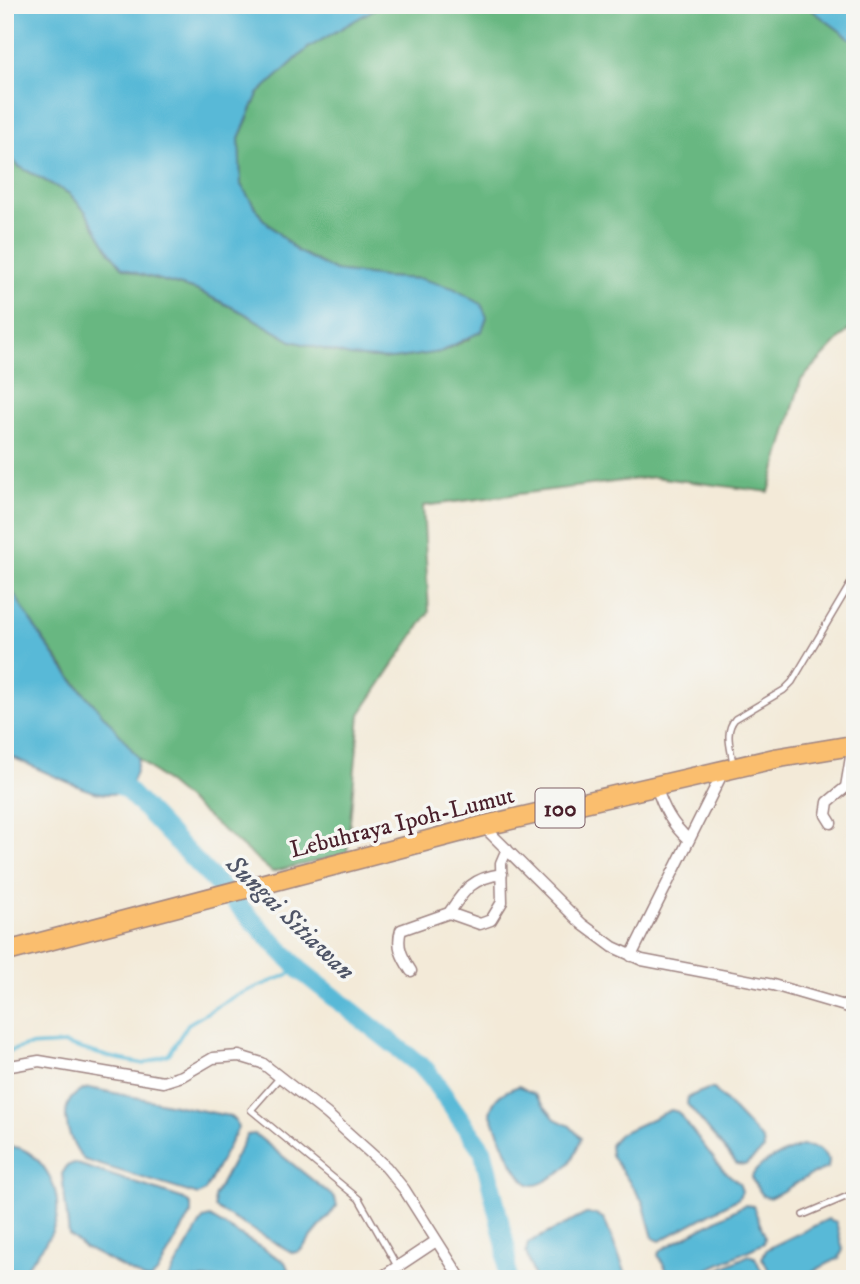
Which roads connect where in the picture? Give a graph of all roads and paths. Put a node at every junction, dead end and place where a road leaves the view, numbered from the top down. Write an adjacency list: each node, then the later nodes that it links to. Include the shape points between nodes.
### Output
1 (855, 576): 3 (lane, via 792,682 731,724)
2 (854, 745): 3 (highway, Lebuhraya Ipoh-Lumut / 100); 5 (street, via 846,787 828,802 826,815)
3 (729, 769): 4 (highway, Lebuhraya Ipoh-Lumut / 100); 7 (street)
4 (656, 786): 6 (highway, Lebuhraya Ipoh-Lumut / 100); 7 (street, via 667,815)
5 (831, 823)
6 (482, 826): 8 (street); 11 (highway, Lebuhraya Ipoh-Lumut / 100)
7 (690, 840): 12 (street)
8 (507, 849): 9 (street); 12 (street, via 582,924)
9 (502, 874): 10 (street, via 472,883); 10 (street, via 502,902 491,920 480,924)
10 (449, 914): 13 (street, via 401,930 401,954)
11 (5, 952)
12 (631, 956): 14 (street, via 773,985)
13 (411, 971)
14 (855, 1009)
15 (5, 1067): 16 (street, via 39,1061 163,1082 212,1058 239,1056 262,1063)
16 (281, 1076): 19 (street, via 386,1167); 20 (lane, via 250,1110 359,1199)
17 (855, 1193): 18 (lane)
18 (803, 1215)
19 (435, 1239): 20 (street); 22 (street)
20 (397, 1267): 21 (street)
21 (379, 1279)
22 (461, 1279)

